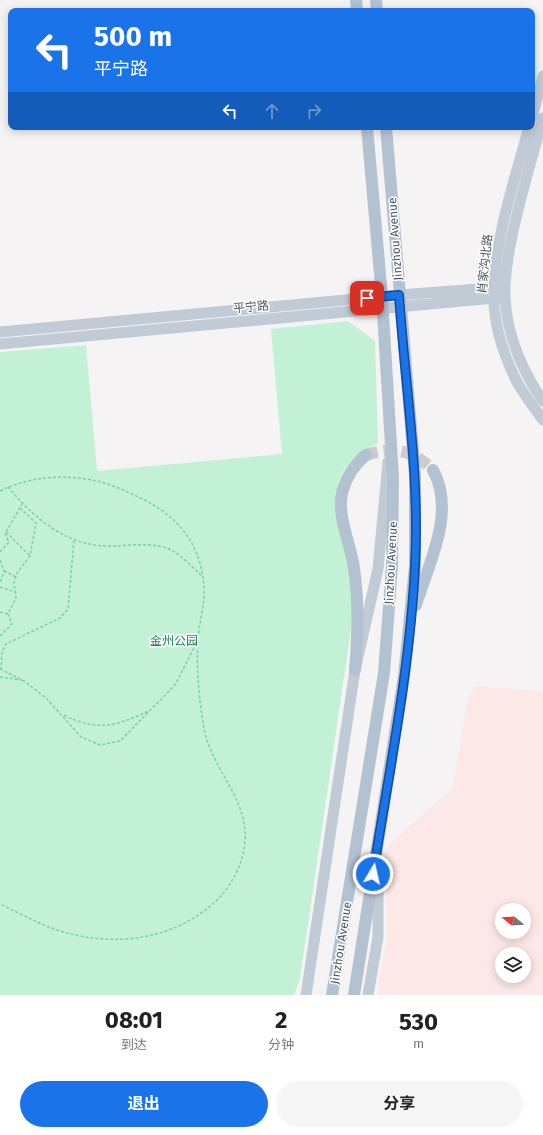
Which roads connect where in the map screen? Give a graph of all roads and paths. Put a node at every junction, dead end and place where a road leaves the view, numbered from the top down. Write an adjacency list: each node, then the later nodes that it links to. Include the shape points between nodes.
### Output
1 (543, 76): 2 (main road)
2 (535, 106)
3 (543, 118): 7 (main road, 肖家沟北路, via 514,222)
4 (367, 130): 9 (main road, Jinzhou Avenue)
5 (386, 130): 8 (main road, Jinzhou Avenue)
6 (528, 130): 7 (main road, 肖家沟北路, via 504,222)
7 (499, 293): 8 (main road, 平宁路); 12 (main road, 肖家沟北路, via 517,356 527,379); 13 (main road, 肖家沟北路, via 498,330 507,359 518,384)
8 (399, 300): 9 (main road, 平宁路); 34 (main road, Jinzhou Avenue, via 415,475 415,566)
9 (383, 302): 10 (main road, 平宁路); 11 (main road, 平宁路); 14 (main road, Jinzhou Avenue)
10 (0, 332)
11 (0, 344)
12 (543, 402)
13 (543, 420)
14 (391, 433): 38 (main road, via 378,569); 46 (main road, Jinzhou Avenue, via 392,566 384,673)
15 (366, 455): 38 (main road, via 355,464 342,494 342,512 357,594)
16 (433, 470): 34 (main road, via 440,482 443,498 442,516)
17 (8, 487): 18 (path); 19 (path); 27 (path, via 43,479 80,478 104,483 134,494 161,509 186,532 198,553)
18 (0, 491)
19 (22, 504): 20 (path); 22 (path, via 48,527)
20 (20, 508): 21 (path); 24 (path, via 36,523)
21 (6, 532): 23 (path, via 9,542); 24 (path)
22 (74, 540): 27 (path, via 102,546 149,545 166,548); 37 (path, via 68,608 60,618 6,644 2,652)
23 (0, 552)
24 (30, 556): 28 (path)
25 (0, 560): 26 (path)
26 (4, 571): 28 (path); 29 (path)
27 (202, 576): 36 (path, via 204,588)
28 (16, 577): 31 (path)
29 (0, 583)
30 (0, 587): 31 (path)
31 (16, 592): 33 (path, via 16,598)
32 (0, 612): 33 (path)
33 (8, 614): 35 (path, via 12,624)
34 (409, 629): 43 (main road, Jinzhou Avenue)
35 (0, 636)
36 (198, 641): 41 (path, via 175,685); 44 (path, via 198,693 204,734 215,763 240,807 245,832 243,853 236,876 224,894 207,909 167,931 145,938 124,940 100,939 60,930)
37 (1, 670): 40 (path)
38 (355, 670): 45 (main road)
39 (0, 677): 40 (path)
40 (24, 681): 42 (path)
41 (152, 709): 42 (path, via 111,725 93,726); 42 (path, via 120,741 100,745 81,737)
42 (62, 714)
43 (378, 844): 47 (main road, Jinzhou Avenue); 48 (main road, via 378,937)
44 (0, 904)
45 (306, 995)
46 (332, 995)
47 (354, 995)
48 (368, 995)

